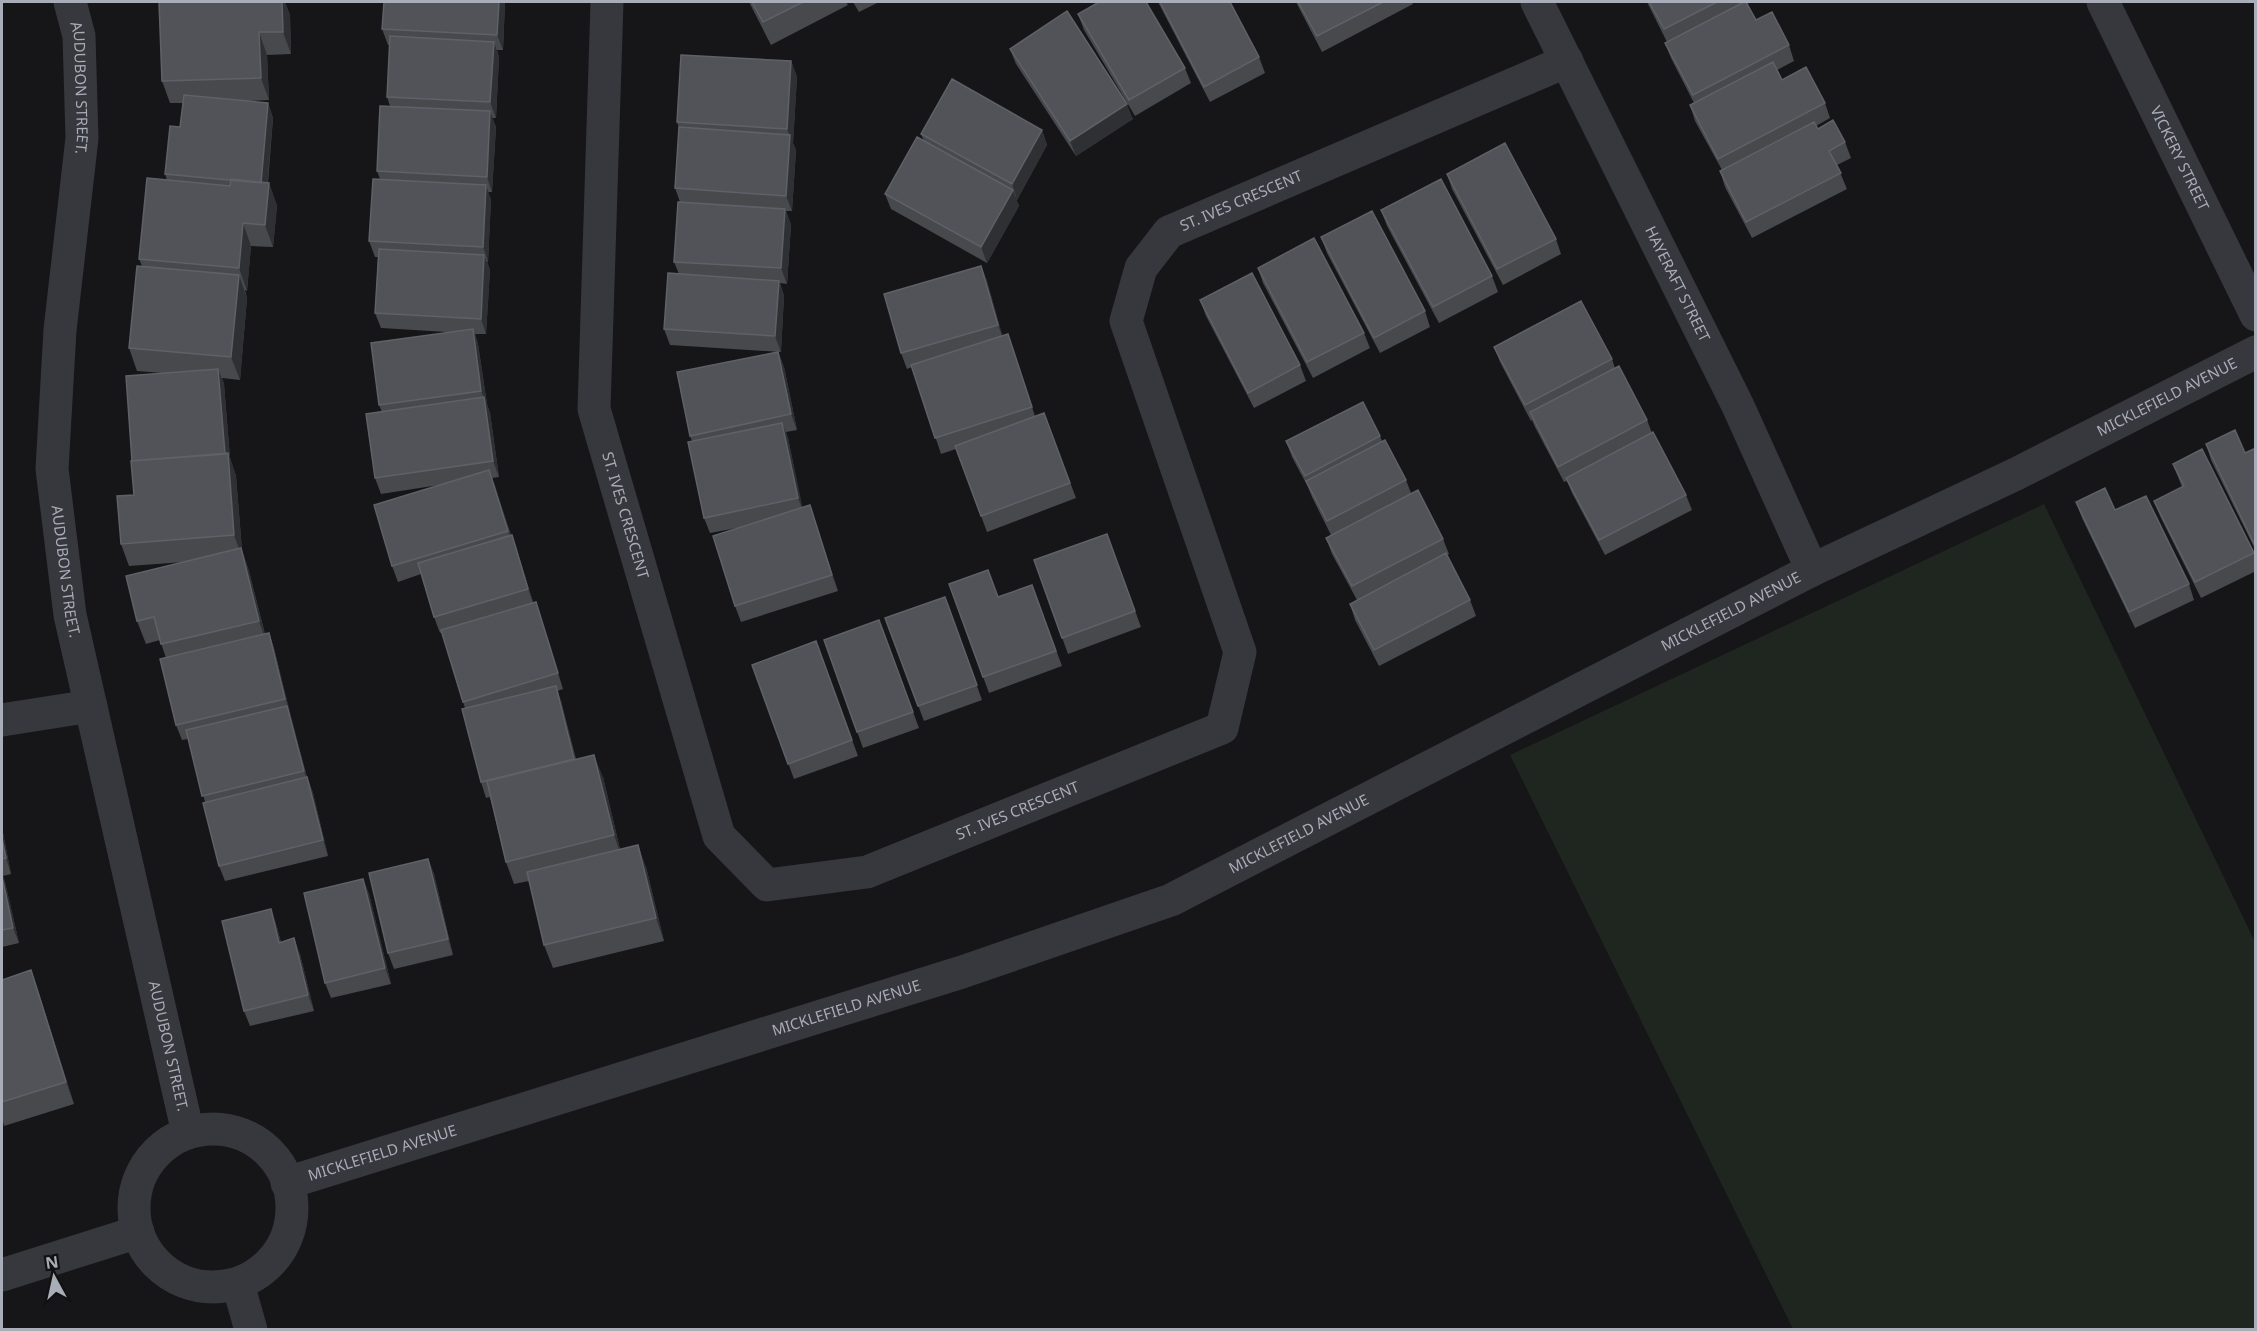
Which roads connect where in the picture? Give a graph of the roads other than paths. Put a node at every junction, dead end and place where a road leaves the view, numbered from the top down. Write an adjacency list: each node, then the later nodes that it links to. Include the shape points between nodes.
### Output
1 (70, 2): 9 (street, AUDUBON STREET., via 79,36 82,138 60,330 52,469 70,615)
2 (607, 2): 5 (street, ST. IVES CRESCENT, via 594,409 719,836 767,885 867,872 1222,728 1239,652 1126,321 1141,268 1169,232)
3 (1537, 2): 5 (street, HAYERAFT STREET)
4 (2103, 2): 6 (street, VICKERY STREET)
5 (1567, 61): 8 (street, HAYERAFT STREET, via 1738,406)
6 (2256, 315)
7 (2256, 352): 8 (street, MICKLEFIELD AVENUE, via 2016,474)
8 (1812, 570): 12 (street, MICKLEFIELD AVENUE, via 1171,900 962,972)
9 (91, 706): 10 (street); 11 (street, AUDUBON STREET.)
10 (2, 720)
11 (188, 1133): 12 (street, via 210,1129 233,1131 254,1140 271,1155); 13 (street, via 167,1143 140,1178 134,1200)
12 (287, 1183): 15 (street, via 292,1218 286,1239 266,1266)
13 (138, 1232): 14 (street); 15 (street, via 155,1262 173,1276 193,1285)
14 (2, 1275)
15 (238, 1284): 16 (street)
16 (251, 1329)

